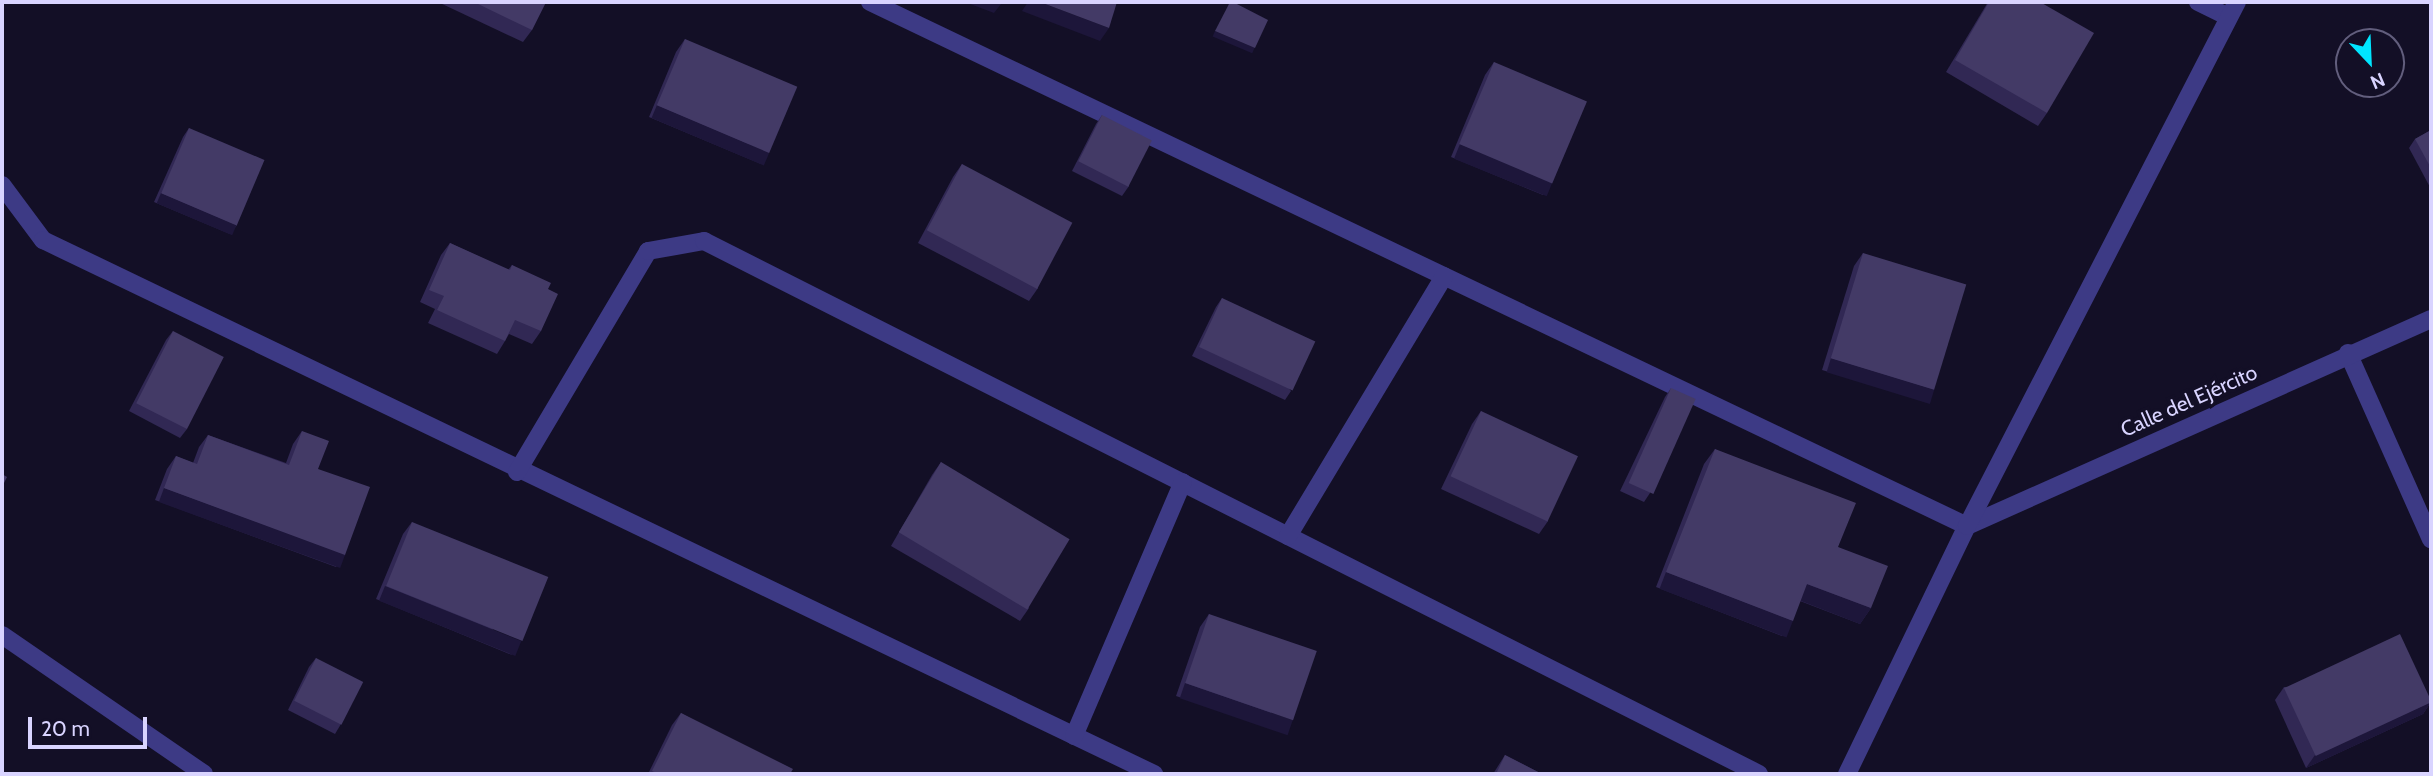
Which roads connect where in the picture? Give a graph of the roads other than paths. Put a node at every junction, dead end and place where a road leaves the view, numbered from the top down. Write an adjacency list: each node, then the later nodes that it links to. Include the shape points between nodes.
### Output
1 (870, 2): 5 (street)
2 (2198, 2): 3 (street)
3 (2233, 9): 10 (street)
4 (2, 185): 8 (street, via 43,240)
5 (1444, 276): 10 (street); 11 (street)
6 (2431, 319): 7 (street, Calle del Ejército)
7 (2348, 354): 10 (street, Calle del Ejército); 12 (street)
8 (517, 472): 9 (street, via 648,251 704,241); 14 (street)
9 (1183, 482): 11 (street); 14 (street)
10 (1967, 526): 18 (street)
11 (1288, 536): 17 (street)
12 (2431, 539)
13 (2, 635): 15 (street)
14 (1074, 736): 16 (street)
15 (204, 774)
16 (1154, 774)
17 (1759, 774)
18 (1847, 774)

